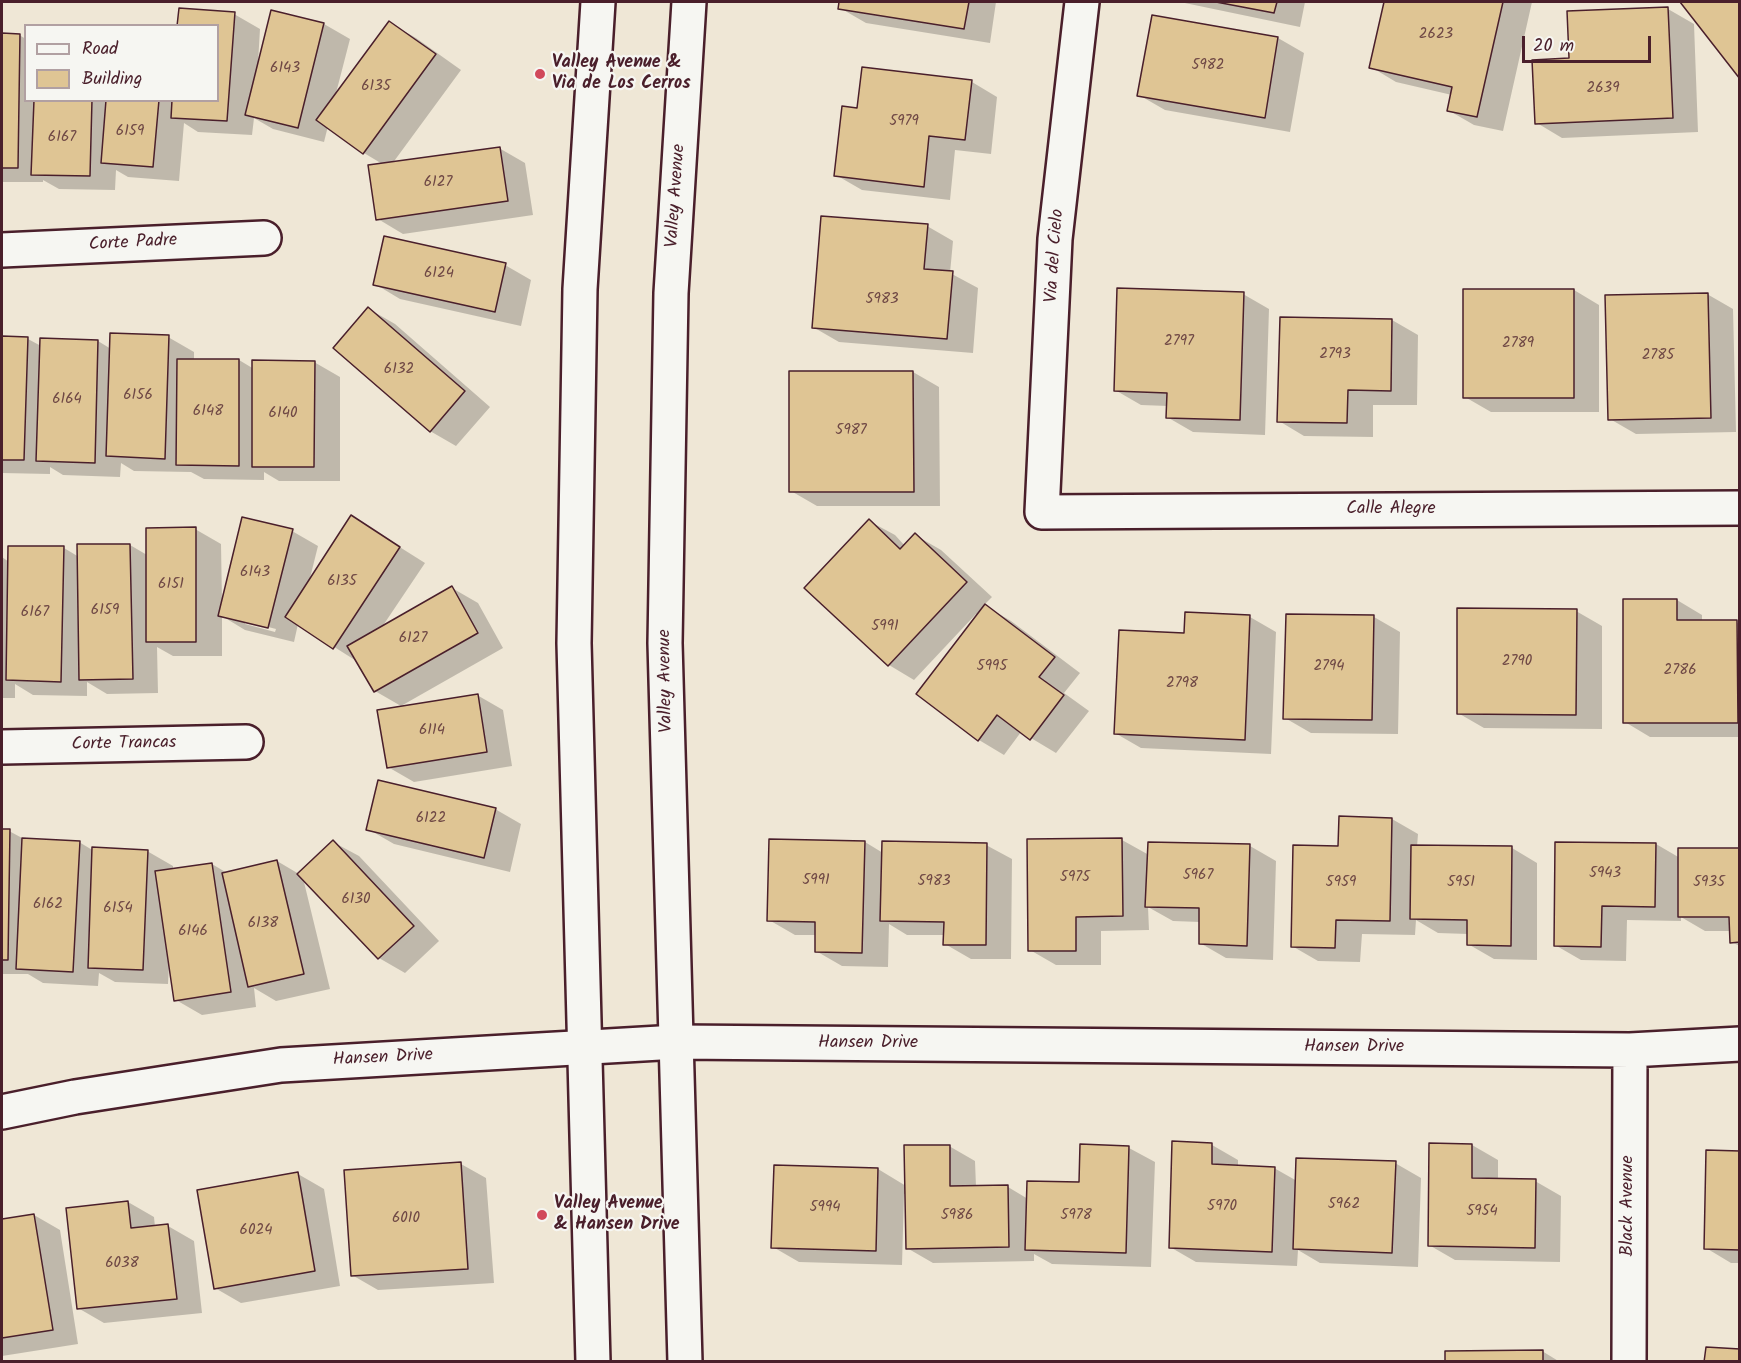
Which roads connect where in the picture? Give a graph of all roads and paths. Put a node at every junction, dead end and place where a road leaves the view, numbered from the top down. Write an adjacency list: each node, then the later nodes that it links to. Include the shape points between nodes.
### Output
1 (598, 2): 12 (street, via 580,289 574,643)
2 (689, 2): 10 (street, Valley Avenue, via 671,293 665,643)
3 (1082, 2): 7 (street, Via del Cielo, via 1055,238)
4 (264, 238): 5 (street, Corte Padre)
5 (2, 250)
6 (1740, 508): 7 (street, Calle Alegre)
7 (1042, 512)
8 (246, 742): 9 (street, Corte Trancas)
9 (2, 747)
10 (677, 1042): 12 (street, Hansen Drive); 13 (street, Hansen Drive); 16 (street, Valley Avenue)
11 (1740, 1044): 13 (street, Hansen Drive)
12 (586, 1047): 14 (street, Hansen Drive, via 280,1065); 15 (street)
13 (1630, 1050): 17 (street, Black Avenue)
14 (2, 1112)
15 (593, 1362)
16 (685, 1362)
17 (1629, 1362)

